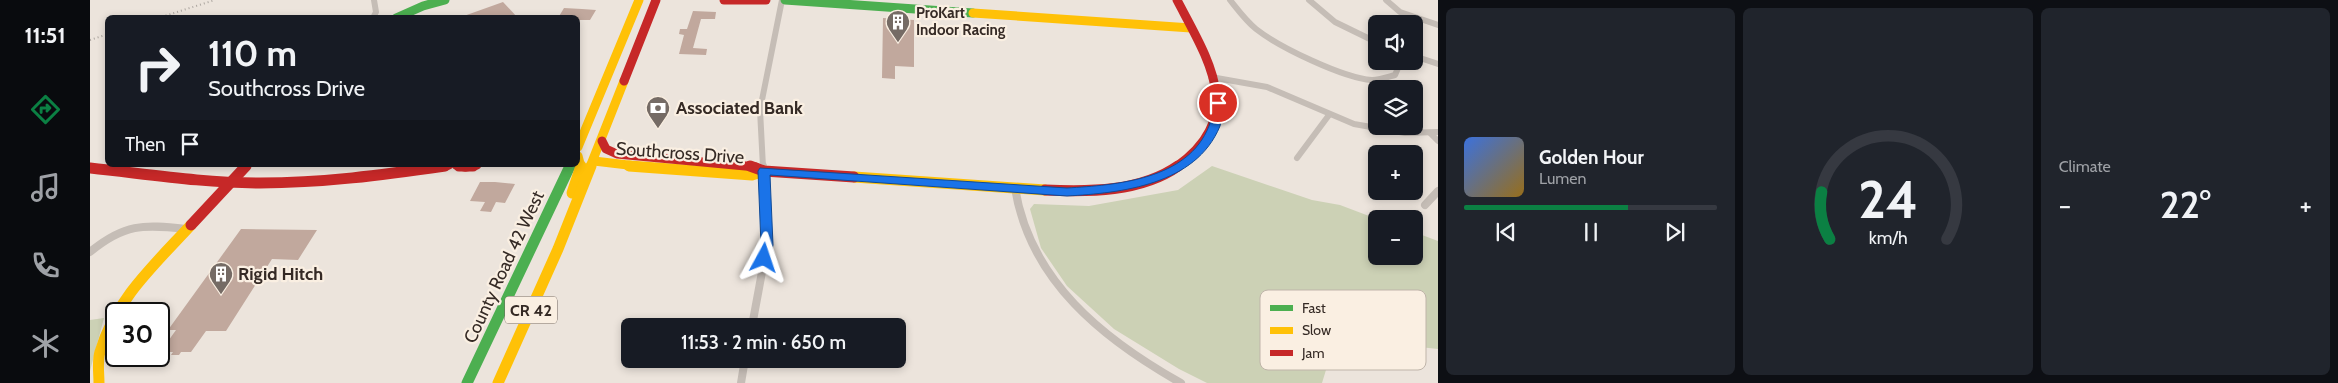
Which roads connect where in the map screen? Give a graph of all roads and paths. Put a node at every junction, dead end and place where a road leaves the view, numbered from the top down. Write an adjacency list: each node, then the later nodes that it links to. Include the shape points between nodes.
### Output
1 (374, 0): 12 (street)
2 (445, 0): 13 (main road)
3 (639, 0): 21 (main road)
4 (656, 0): 25 (main road, CR 42)
5 (724, 0): 6 (main road)
6 (766, 0)
7 (783, 0): 15 (main road); 35 (street, via 760,110)
8 (1177, 0): 15 (main road, Southcross Drive)
9 (1230, 0): 19 (street, via 1247,22 1260,32 1344,72 1379,80 1395,74)
10 (1309, 0): 16 (street, via 1335,22)
11 (1386, 0): 14 (street, via 1400,12)
12 (374, 15)
13 (403, 15)
14 (1438, 25)
15 (1191, 28): 20 (main road, Southcross Drive)
16 (1368, 38)
17 (1423, 59): 18 (street)
18 (1438, 64)
19 (1397, 70)
20 (1212, 77): 22 (street, via 1267,87); 37 (main road, Southcross Drive, via 1218,103 1215,125 1203,147 1180,166 1148,181 1108,190 1067,192)
21 (600, 94): 27 (main road); 29 (main road, via 599,114 587,148 589,157)
22 (1329, 115): 24 (street, via 1381,130); 28 (street)
23 (1438, 132): 24 (street)
24 (1430, 133): 26 (street)
25 (602, 141): 29 (main road, CR 42); 35 (main road, Southcross Drive, via 606,148 617,154 754,166)
26 (1438, 141)
27 (580, 142)
28 (1297, 158)
29 (594, 161): 35 (main road, Southcross Drive, via 752,175); 41 (main road, CR 42)
30 (245, 167): 36 (main road)
31 (436, 167): 36 (main road, via 348,180)
32 (580, 167): 41 (main road)
33 (90, 168): 36 (main road)
34 (566, 168): 46 (main road, County Road 42 West / CR 42)
35 (764, 171): 37 (main road, Southcross Drive); 43 (street, via 767,245)
36 (230, 182): 40 (main road)
37 (1015, 188): 49 (street, via 1022,224 1038,258 1065,294 1101,329 1138,357)
38 (1438, 191): 39 (street)
39 (1425, 205)
40 (186, 229): 42 (street, via 145,224 131,226 120,230); 45 (main road, via 137,283 115,314 100,354)
41 (558, 249): 47 (main road, CR 42)
42 (90, 252)
43 (753, 318)
44 (744, 368): 48 (street)
45 (99, 383)
46 (467, 383)
47 (498, 383)
48 (741, 383)
49 (1182, 383)

